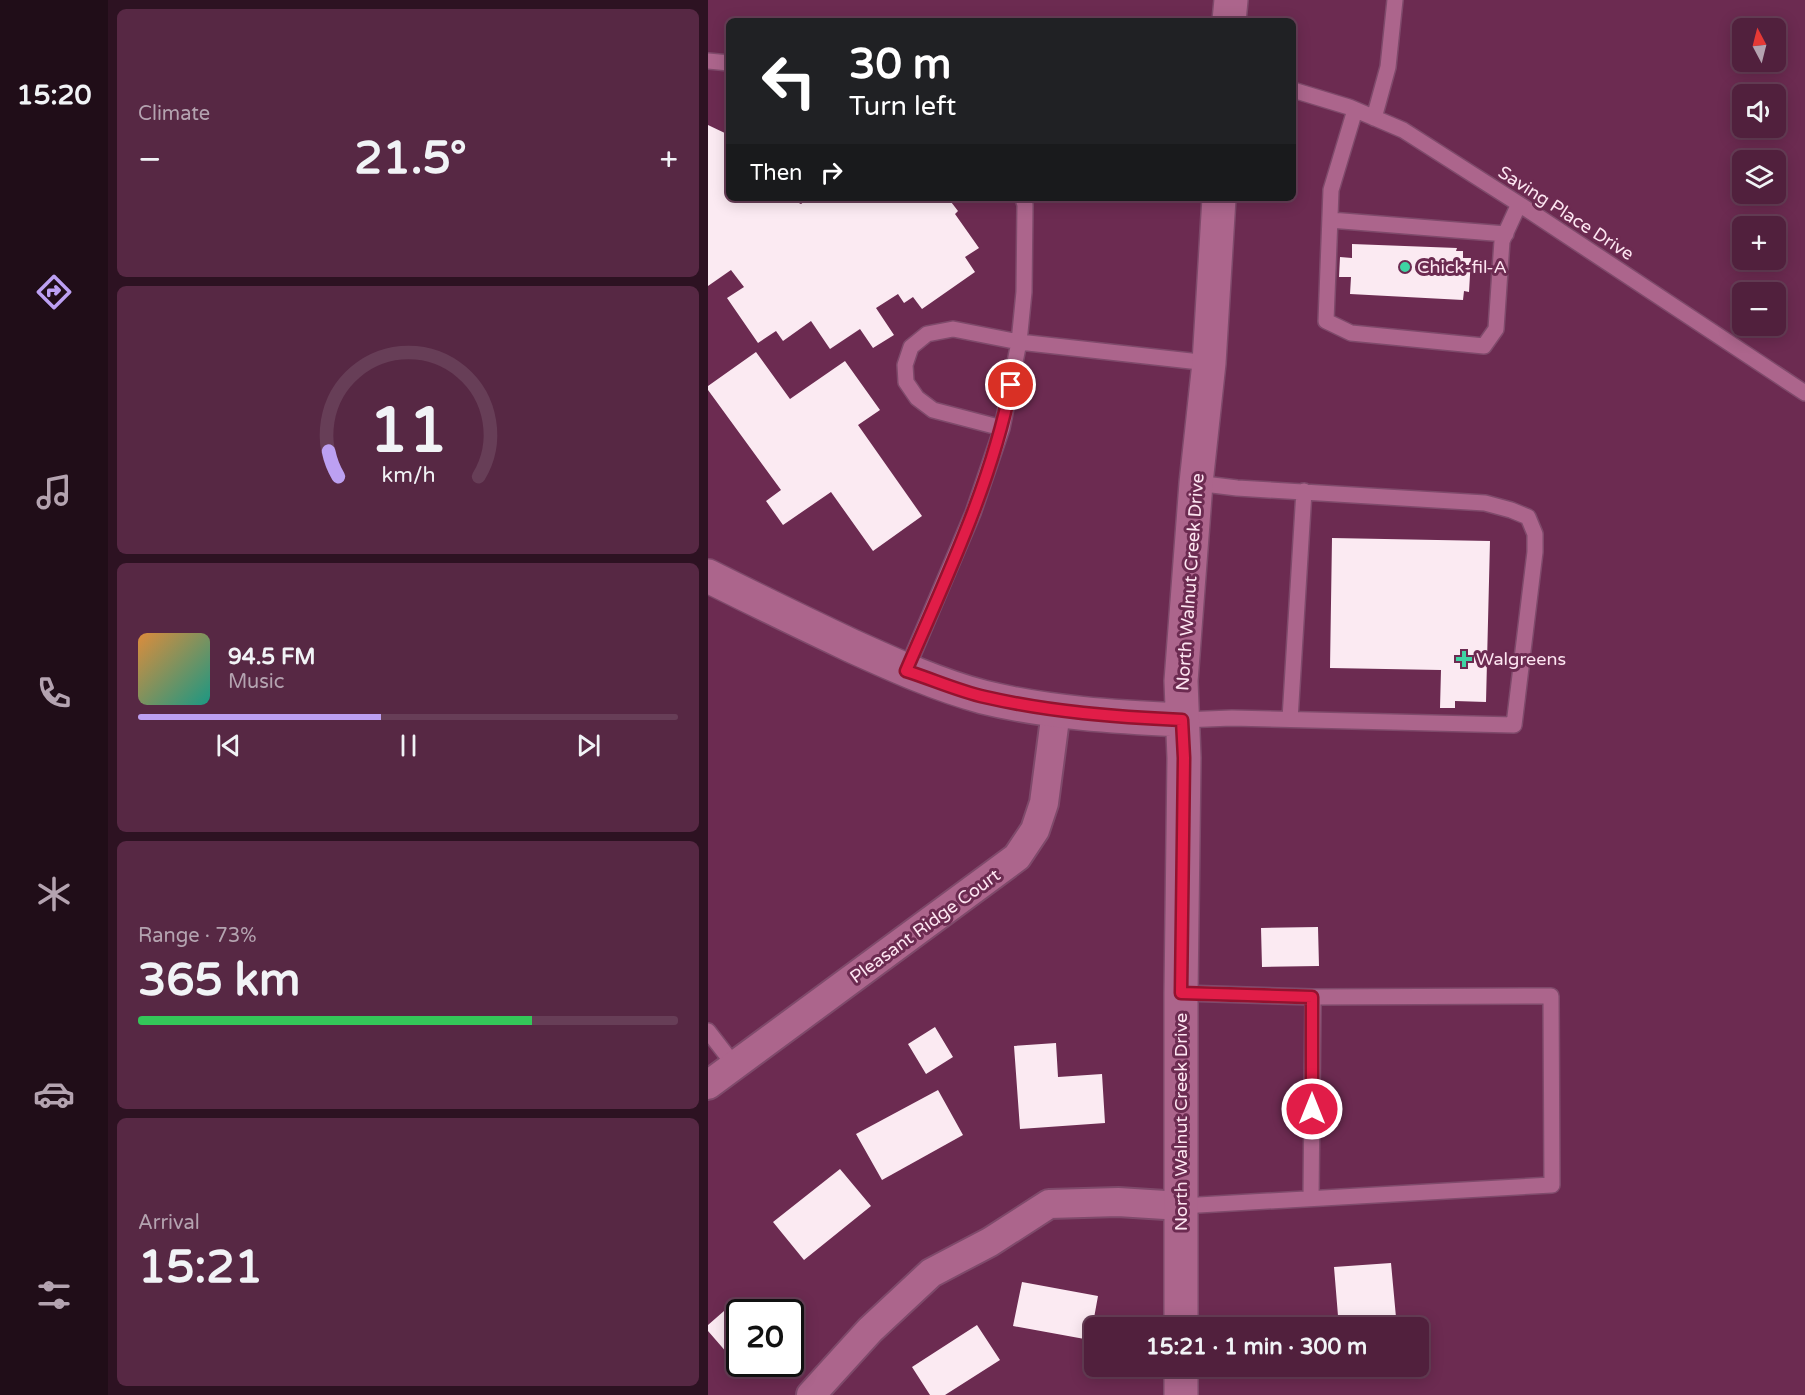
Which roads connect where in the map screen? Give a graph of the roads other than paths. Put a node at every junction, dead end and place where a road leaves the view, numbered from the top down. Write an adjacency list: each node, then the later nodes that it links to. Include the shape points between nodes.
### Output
1 (1231, 0): 3 (main road)
2 (1395, 0): 8 (lane, via 1388,67)
3 (1229, 18)
4 (708, 61): 5 (lane)
5 (726, 63)
6 (1296, 91): 7 (lane, Saving Place Drive)
7 (1355, 110): 8 (lane, Saving Place Drive); 12 (lane, via 1331,190)
8 (1374, 118): 11 (lane, Saving Place Drive, via 1403,130)
9 (1024, 201): 14 (lane, via 1024,292)
10 (1218, 201): 15 (main road, North Walnut Creek Drive)
11 (1519, 204): 13 (lane); 16 (lane, Saving Place Drive)
12 (1330, 220): 13 (lane); 13 (lane, via 1326,321 1351,333 1484,346 1496,329 1502,241)
13 (1506, 234)
14 (1019, 342): 15 (lane); 17 (lane); 17 (lane, via 953,329 927,334 911,347 905,364 906,382 916,398 933,410)
15 (1209, 363): 18 (main road, North Walnut Creek Drive)
16 (1805, 393)
17 (1002, 428): 21 (lane, via 973,513)
18 (1196, 483): 19 (lane); 23 (main road, North Walnut Creek Drive, via 1181,681)
19 (1304, 491): 24 (lane); 24 (lane, via 1485,502 1528,517 1535,534 1535,552 1514,725)
20 (708, 576): 21 (main road)
21 (906, 671): 22 (main road, via 983,697)
22 (1056, 711): 23 (main road); 28 (street, Pleasant Ridge Court, via 1044,803 1035,831 1017,857)
23 (1182, 720): 24 (lane); 25 (main road, North Walnut Creek Drive)
24 (1290, 720)
25 (1181, 993): 26 (lane); 31 (main road, North Walnut Creek Drive)
26 (1312, 997): 30 (lane); 30 (lane, via 1551,996 1552,1185)
27 (708, 1031): 28 (lane)
28 (735, 1066): 29 (street, Pleasant Ridge Court)
29 (708, 1084)
30 (1311, 1198): 31 (lane)
31 (1182, 1206): 32 (main road, North Walnut Creek Drive); 34 (street, via 1118,1202 1049,1204 990,1242 931,1273 870,1330)
32 (1181, 1317)
33 (1181, 1377): 35 (main road)
34 (811, 1395)
35 (1181, 1395)

